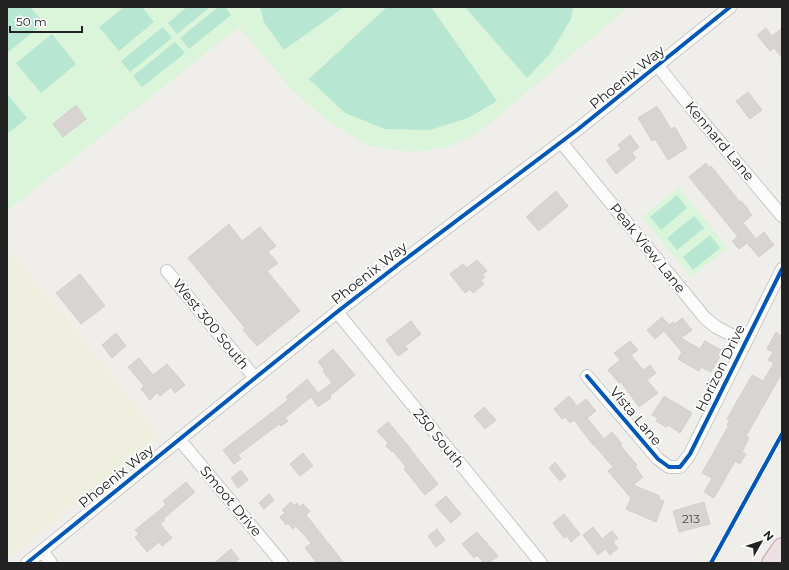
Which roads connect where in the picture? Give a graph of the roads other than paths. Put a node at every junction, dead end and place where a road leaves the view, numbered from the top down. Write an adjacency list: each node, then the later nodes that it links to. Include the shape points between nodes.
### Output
1 (730, 7): 2 (street, Phoenix Way)
2 (658, 66): 3 (street, Phoenix Way); 4 (street, Kennard Lane)
3 (561, 142): 7 (street, Phoenix Way); 8 (street, Peak View Lane, via 705,318 716,327)
4 (782, 216)
5 (782, 269): 8 (street, Horizon Drive)
6 (167, 271): 10 (street, West 300 South)
7 (337, 312): 10 (street, Phoenix Way); 18 (street, 250 South)
8 (745, 342): 12 (street, Horizon Drive, via 690,454 680,467)
9 (587, 376): 12 (street, Vista Lane, via 658,459)
10 (255, 378): 11 (street, Phoenix Way)
11 (180, 439): 14 (street, Phoenix Way); 17 (street, Smoot Drive)
12 (669, 467)
13 (782, 547): 19 (highway)
14 (42, 551): 15 (street, Phoenix Way); 16 (street)
15 (27, 563)
16 (51, 563)
17 (282, 563)
18 (541, 563)
19 (771, 563)

